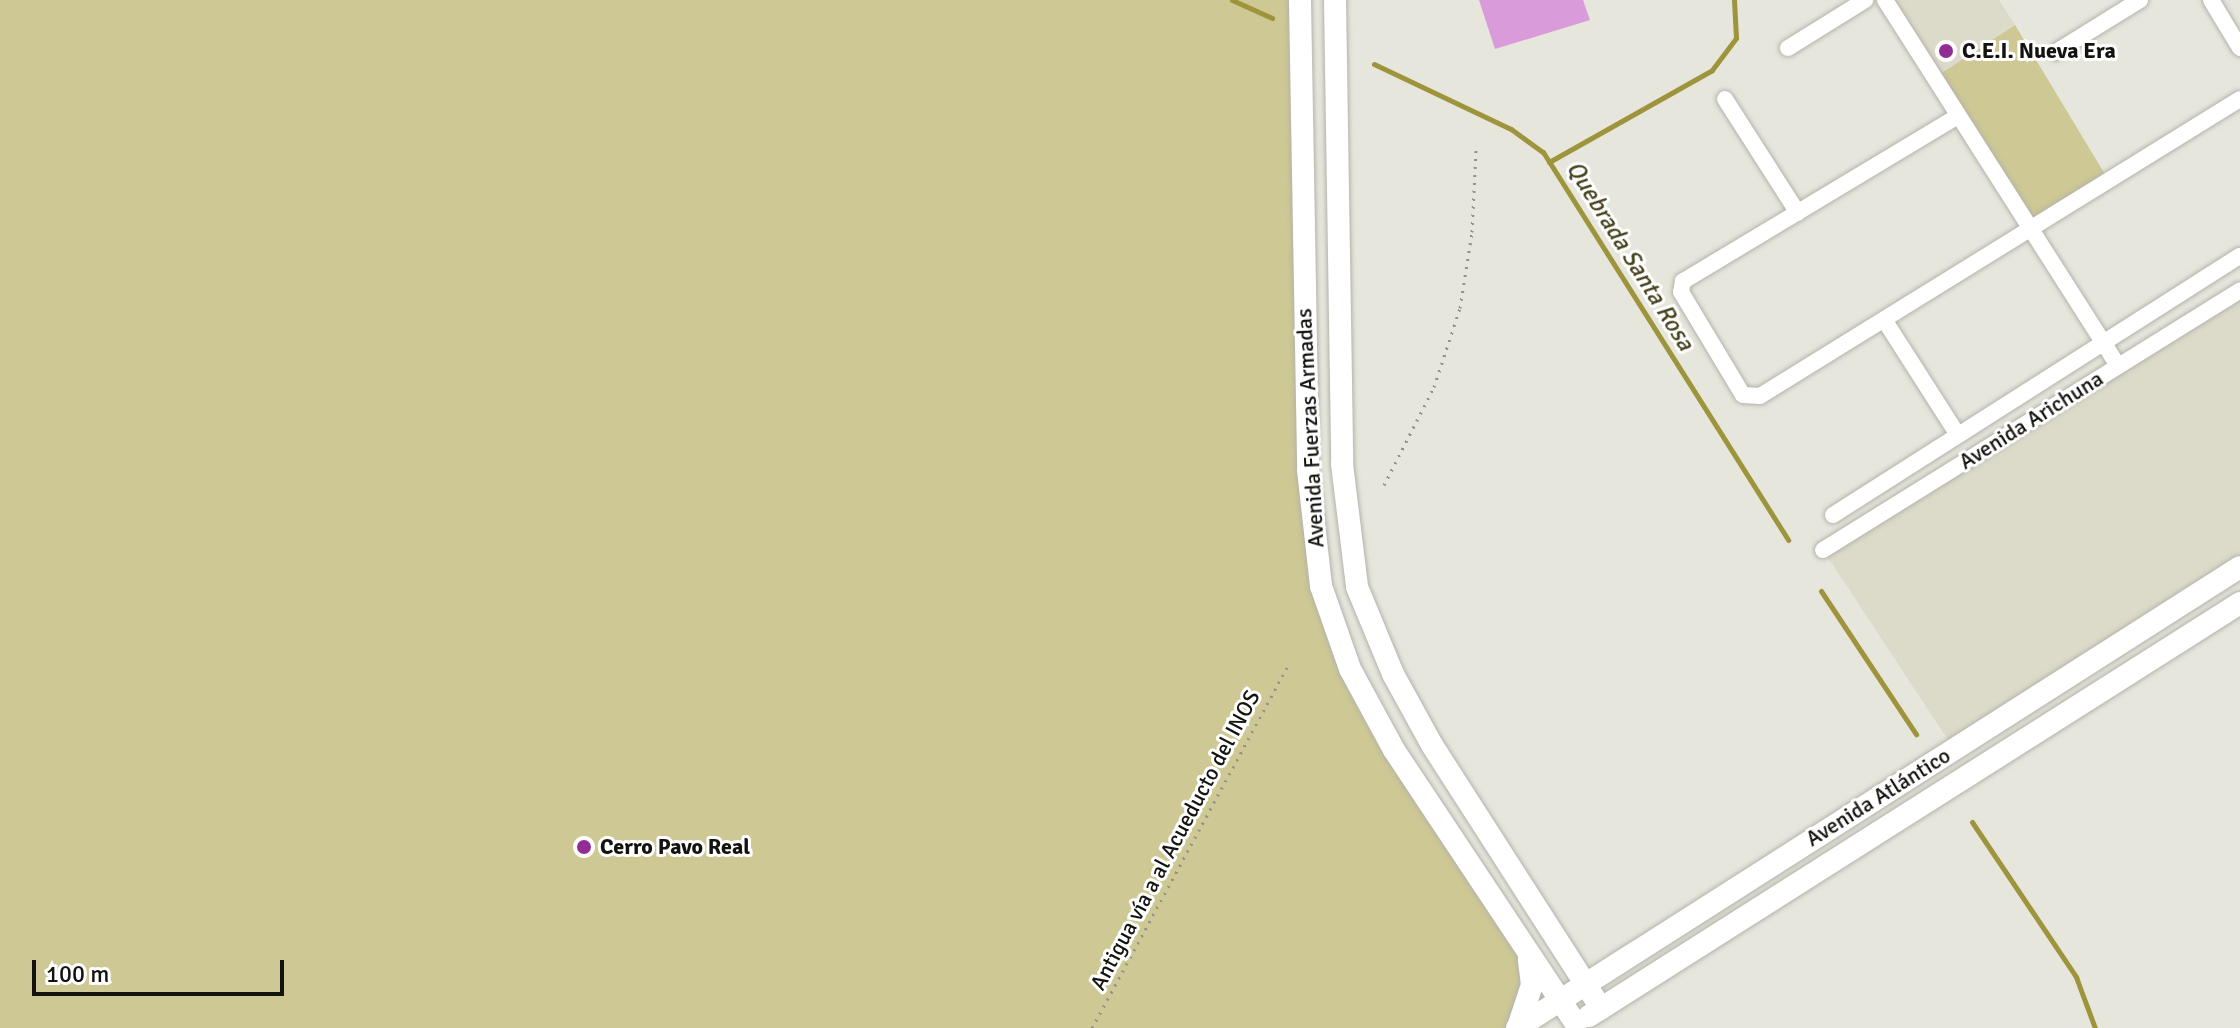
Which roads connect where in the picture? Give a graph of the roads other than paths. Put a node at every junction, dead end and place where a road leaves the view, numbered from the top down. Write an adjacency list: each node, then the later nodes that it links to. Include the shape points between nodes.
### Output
1 (1300, 0): 26 (street, Avenida Fuerzas Armadas, via 1308,470 1321,586 1339,644 1376,718)
2 (1335, 0): 25 (street, Avenida Fuerzas Armadas, via 1342,464 1357,587 1405,697)
3 (1865, 0): 7 (street)
4 (1885, 0): 12 (street)
5 (2140, 0): 9 (street)
6 (2211, 0): 8 (street)
7 (1788, 48)
8 (2240, 48)
9 (2056, 52)
10 (1725, 99): 13 (street)
11 (2240, 99): 14 (street)
12 (1958, 116): 13 (street); 14 (street)
13 (1798, 213): 17 (street, via 1683,281 1681,292 1743,395 1760,396)
14 (2030, 230): 17 (street); 18 (street)
15 (2240, 256): 18 (street)
16 (2240, 290): 19 (street, Avenida Arichuna)
17 (1885, 321): 20 (street)
18 (2100, 340): 19 (street); 20 (street)
19 (2118, 366): 22 (street, Avenida Arichuna)
20 (1958, 435): 21 (street)
21 (1833, 515)
22 (1823, 550)
23 (2240, 567): 27 (street, Avenida Atlántico)
24 (2240, 603): 30 (street, Avenida Atlántico)
25 (1560, 947): 27 (street, via 1598,962); 28 (street, Avenida Fuerzas Armadas)
26 (1528, 954): 29 (street, Avenida Fuerzas Armadas); 32 (street, via 1532,985)
27 (1623, 959): 28 (street, Avenida Atlántico)
28 (1585, 985): 29 (street, Avenida Atlántico); 30 (street, Avenida Fuerzas Armadas)
29 (1561, 1000): 31 (street, Avenida Fuerzas Armadas); 32 (street, Avenida Atlántico)
30 (1601, 1008): 31 (street, Avenida Atlántico)
31 (1573, 1026)
32 (1518, 1028)

